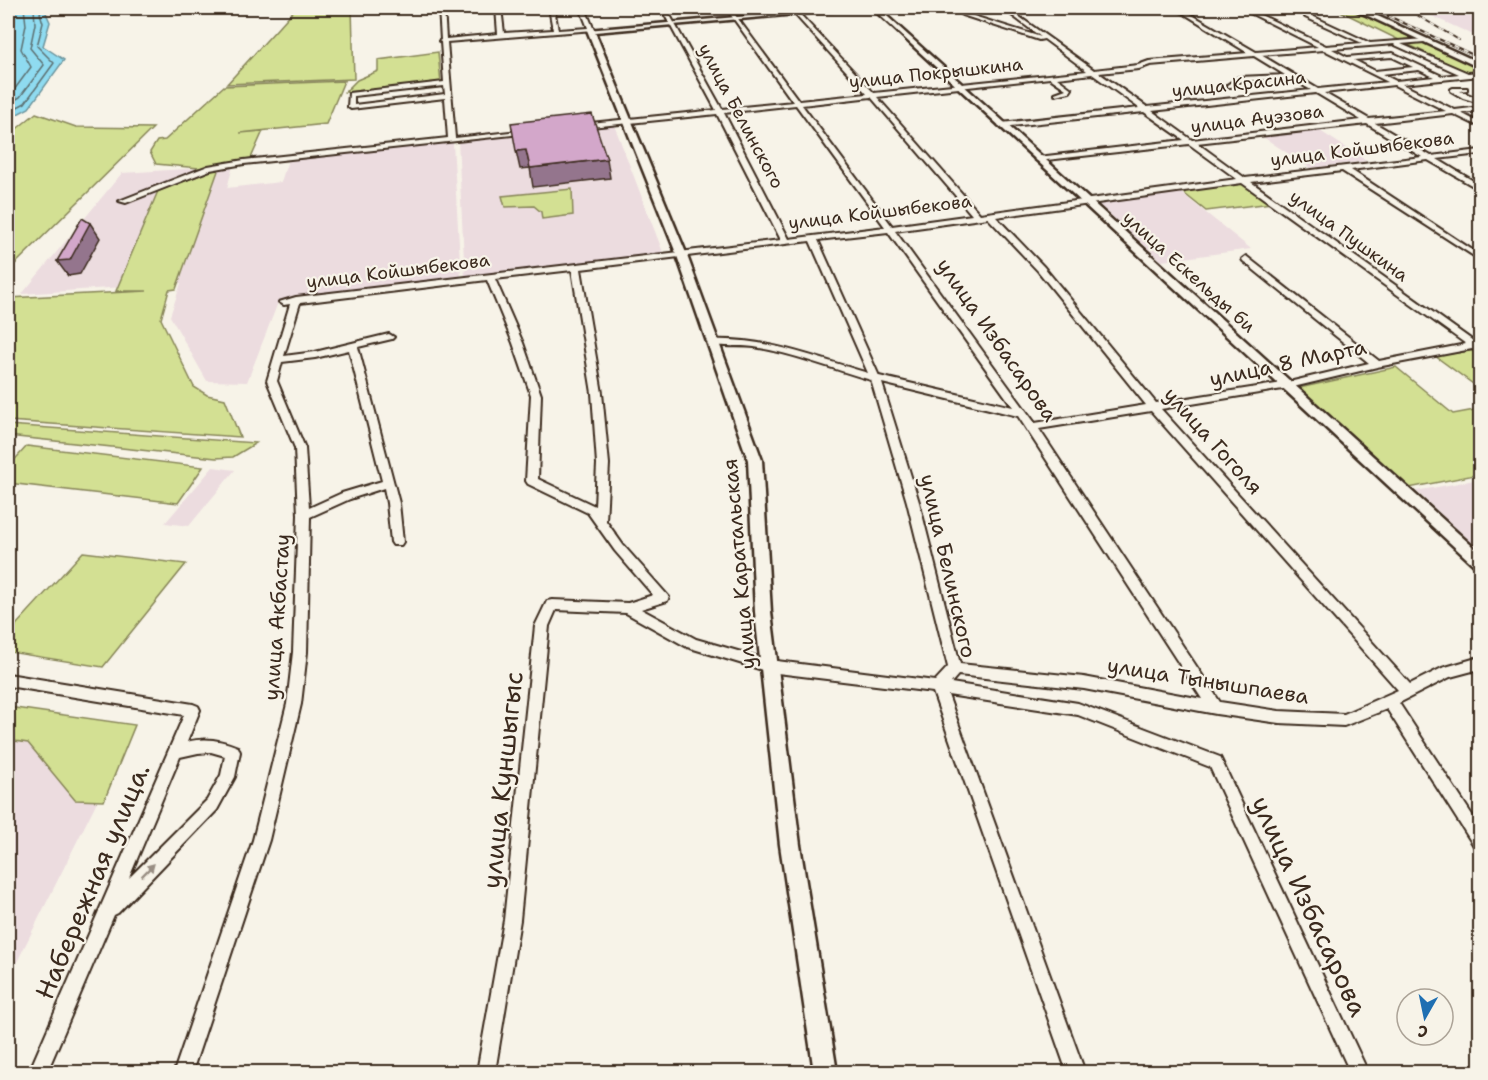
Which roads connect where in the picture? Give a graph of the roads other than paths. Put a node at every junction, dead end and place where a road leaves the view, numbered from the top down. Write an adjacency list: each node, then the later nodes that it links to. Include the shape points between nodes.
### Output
1 (441, 8): 22 (street)
2 (498, 8): 20 (street)
3 (551, 8): 19 (street)
4 (583, 8): 18 (street, улица Каратальская)
5 (663, 8): 17 (street, улица Белинского)
6 (728, 8): 16 (street, улица Избасарова)
7 (860, 8): 13 (street)
8 (875, 8): 40 (street, улица Ескельды би)
9 (1004, 8): 24 (street, улица Пушкина)
10 (1177, 8): 27 (street)
11 (1243, 8): 26 (street)
12 (1355, 8): 21 (main road)
13 (793, 10): 16 (street); 46 (street)
14 (1312, 14): 25 (street, via 1307,16)
15 (965, 15): 24 (street, улица Пушкина)
16 (735, 18): 17 (street); 48 (street, улица Избасарова)
17 (672, 23): 18 (street); 50 (street, улица Белинского)
18 (591, 30): 19 (street); 53 (street, улица Каратальская)
19 (556, 32): 20 (street)
20 (501, 35): 22 (street)
21 (1424, 40): 23 (street, улица Покрышкина); 29 (main road)
22 (442, 41): 39 (street)
23 (1395, 42): 25 (street, улица Покрышкина); 36 (street)
24 (1053, 43): 31 (street, улица Пушкина)
25 (1369, 45): 26 (street, улица Покрышкина)
26 (1324, 49): 27 (street, улица Покрышкина); 28 (street)
27 (1258, 54): 31 (street, улица Покрышкина); 35 (street)
28 (1346, 59): 30 (street, via 1393,55); 32 (street)
29 (1480, 66)
30 (1420, 68): 32 (street); 37 (street)
31 (1092, 71): 34 (street, улица Покрышкина); 51 (street, улица Пушкина)
32 (1374, 73): 38 (street)
33 (1480, 74): 36 (street, улица Красина)
34 (1051, 76): 40 (street, улица Покрышкина); 44 (street, via 1069,89)
35 (1292, 76): 41 (street, via 1239,79); 43 (street)
36 (1467, 76): 37 (street, улица Красина)
37 (1442, 78): 38 (street, улица Красина)
38 (1394, 83): 43 (street, улица Красина); 52 (street)
39 (446, 84): 45 (street); 45 (street, via 351,94 351,107)
40 (961, 86): 46 (street, улица Покрышкина); 55 (street, улица Ескельды би)
41 (1229, 86)
42 (1466, 89): 47 (street, via 1453,90)
43 (1317, 91): 51 (street, улица Красина); 54 (street)
44 (1057, 94)
45 (447, 96): 59 (street)
46 (873, 96): 48 (street, улица Покрышкина); 70 (street)
47 (1480, 101)
48 (798, 104): 50 (street, улица Покрышкина); 71 (street, улица Избасарова)
49 (1480, 109): 52 (street, улица Ауэзова)
50 (719, 110): 53 (street, улица Покрышкина); 73 (street, улица Белинского)
51 (1145, 110): 55 (street, улица Красина); 60 (street, улица Пушкина)
52 (1453, 112): 54 (street, улица Ауэзова); 56 (street)
53 (628, 121): 57 (street, улица Покрышкина); 74 (street, улица Каратальская)
54 (1368, 122): 60 (street, улица Ауэзова); 62 (street)
55 (1001, 125): 63 (street, улица Ескельды би)
56 (1480, 125)
57 (577, 127)
58 (541, 131): 59 (street)
59 (452, 141): 67 (street, via 244,162 217,167)
60 (1191, 142): 63 (street, улица Ауэзова); 65 (street, улица Пушкина)
61 (1480, 152): 62 (street, улица Койшыбекова)
62 (1428, 158): 64 (street, улица Койшыбекова); 66 (street)
63 (1038, 159): 68 (street, улица Ескельды би)
64 (1342, 168): 65 (street, улица Койшыбекова); 75 (street)
65 (1245, 180): 68 (street, улица Койшыбекова); 83 (street, улица Пушкина)
66 (1480, 188)
67 (123, 201)
68 (1087, 202): 69 (street, улица Койшыбекова); 87 (street, улица Ескельды би)
69 (990, 215): 70 (street, улица Койшыбекова); 88 (street, улица Гоголя, via 1041,269)
70 (978, 217): 71 (street, улица Койшыбекова)
71 (890, 229): 72 (street, улица Койшыбекова); 89 (street, улица Избасарова)
72 (813, 238): 73 (street, улица Койшыбекова); 86 (street, улица Белинского)
73 (786, 241): 74 (street, улица Койшыбекова)
74 (681, 253): 77 (street, улица Койшыбекова); 81 (street, улица Каратальская)
75 (1480, 258)
76 (1246, 259): 85 (street)
77 (576, 266): 78 (street, улица Койшыбекова); 93 (street, via 597,393 603,464)
78 (490, 277): 79 (street, улица Койшыбекова); 93 (street, via 536,395 532,481 592,510)
79 (290, 301): 84 (street, улица Акбастау)
80 (389, 337): 82 (street)
81 (713, 343): 86 (street, via 732,340 773,348); 98 (street, улица Каратальская, via 755,460)
82 (353, 346): 84 (street); 91 (street)
83 (1479, 347): 85 (street, улица 8 Марта)
84 (278, 360): 92 (street, улица Акбастау, via 272,381 300,448)
85 (1377, 364): 87 (street, улица 8 Марта)
86 (874, 378): 89 (street); 99 (street, улица Белинского, via 913,502)
87 (1289, 386): 88 (street, улица 8 Марта); 95 (street, улица Ескельды би)
88 (1155, 409): 90 (street, улица 8 Марта); 102 (street, улица Гоголя)
89 (1022, 413): 90 (street, улица Избасарова)
90 (1032, 427): 104 (street, улица Избасарова)
91 (388, 483): 92 (street); 94 (street)
92 (304, 515): 109 (street, улица Акбастау, via 300,652 294,704 261,840)
93 (600, 522): 96 (street, улица Куншыгыс, via 663,597)
94 (398, 542)
95 (1480, 562)
96 (628, 608): 98 (street, via 692,643); 110 (street, улица Куншыгыс, via 552,605 542,626 512,920)
97 (1480, 663): 102 (street, улица Тынышпаева, via 1447,672)
98 (769, 666): 101 (street); 111 (street, улица Каратальская, via 790,845)
99 (955, 669): 101 (street, улица Белинского); 104 (street, улица Тынышпаева, via 1084,683)
100 (8, 680): 105 (street, Набережная улица., via 194,710)
101 (938, 687): 112 (street); 113 (street, улица Избасарова, via 1087,712 1215,762)
102 (1408, 691): 103 (street, улица Тынышпаева)
103 (1390, 701): 104 (street, улица Тынышпаева, via 1344,720 1279,717); 106 (street)
104 (1216, 708)
105 (176, 752): 107 (street, Набережная улица.); 107 (street, one-way to 105, via 212,805 228,777 233,752 221,746 198,744)
106 (1480, 840)
107 (106, 912): 108 (street, Набережная улица.)
108 (38, 1072)
109 (183, 1072)
110 (486, 1072)
111 (825, 1072)
112 (1076, 1072)
113 (1359, 1072)

